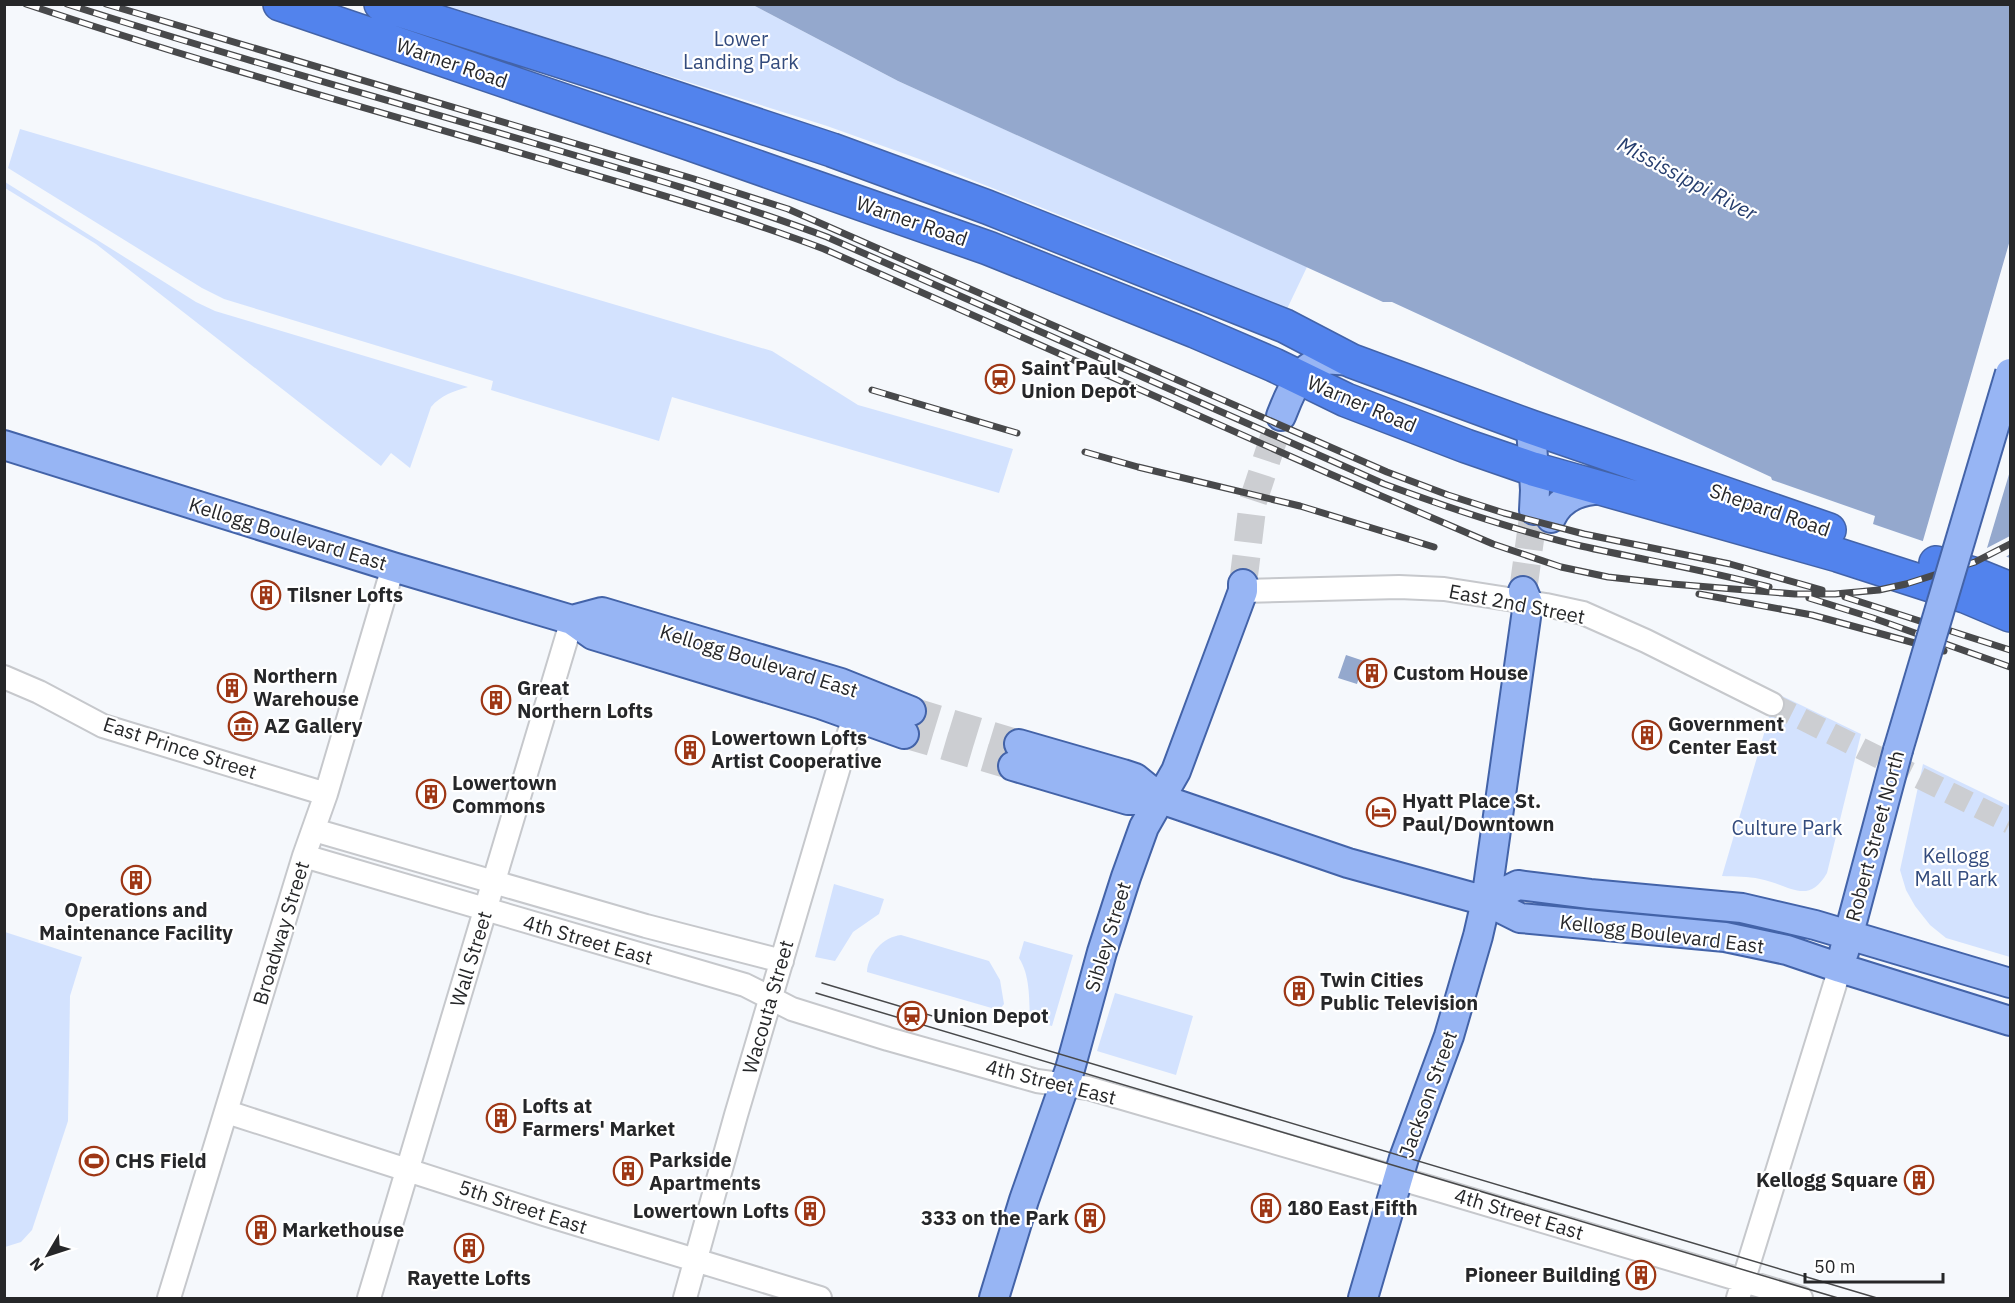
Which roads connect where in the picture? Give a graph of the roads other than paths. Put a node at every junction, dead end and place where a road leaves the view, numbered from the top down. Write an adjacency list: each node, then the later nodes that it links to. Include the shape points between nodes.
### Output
1 (280, 4): 5 (highway, Warner Road, via 988,248 1195,331)
2 (381, 4): 3 (highway, Warner Road, via 832,150 987,207 1285,326)
3 (1352, 361): 5 (main road, via 1327,360); 7 (highway, Warner Road)
4 (2010, 373): 29 (main road, Robert Street North, bridge, via 1898,750)
5 (1298, 378): 6 (main road); 9 (highway, Warner Road, via 1390,417)
6 (1281, 416)
7 (1531, 427): 9 (main road); 13 (highway, Shepard Road, via 1804,522 1973,574)
8 (4, 445): 11 (main road, Kellogg Boulevard East)
9 (1533, 469): 10 (highway, Shepard Road); 10 (main road, via 1542,514 1580,492)
10 (1614, 491): 15 (highway, Shepard Road, via 1848,558)
11 (393, 567): 16 (main road, Kellogg Boulevard East); 22 (street, Broadway Street)
12 (1243, 588): 14 (street, East 2nd Street, via 1400,587); 23 (main road, Sibley Street, via 1176,771)
13 (2010, 590)
14 (1530, 595): 19 (street, East 2nd Street, via 1646,641); 27 (main road, Jackson Street)
15 (2010, 615)
16 (572, 620): 18 (main road, Kellogg Boulevard East, via 602,612); 20 (main road, Kellogg Boulevard East, via 593,635); 26 (street, Wall Street)
17 (4, 677): 22 (street, East Prince Street, via 103,726)
18 (841, 683): 20 (street, via 851,700); 20 (main road, Kellogg Boulevard East, via 908,722)
19 (1772, 704)
20 (854, 716): 30 (street, Wacouta Street)
21 (1016, 755): 23 (main road, Kellogg Boulevard East, via 1128,800)
22 (326, 794): 24 (street, Broadway Street)
23 (1161, 799): 27 (main road, Kellogg Boulevard East, via 1348,863); 35 (main road, Sibley Street, via 1144,827 1126,877)
24 (314, 830): 25 (street, Broadway Street); 26 (street, 4th Street East)
25 (304, 856): 28 (street, 4th Street East); 36 (street, Broadway Street)
26 (494, 881): 28 (street, Wall Street); 30 (street, 4th Street East)
27 (1486, 901): 29 (main road, Kellogg Boulevard East, via 1518,885 1742,908); 31 (main road, Kellogg Boulevard East, via 1520,918 1725,937 1787,950); 38 (main road, Jackson Street, via 1453,1025)
28 (485, 910): 33 (street, 4th Street East, via 745,985); 37 (street, Wall Street)
29 (1848, 934): 31 (main road, Robert Street North); 32 (main road, Kellogg Boulevard East)
30 (782, 961): 33 (street, Wacouta Street)
31 (1839, 968): 34 (main road, Kellogg Boulevard East); 40 (street, Robert Street North)
32 (2010, 983)
33 (771, 998): 35 (street, 4th Street East, via 792,1009 888,1039 1037,1081); 39 (street, Wacouta Street)
34 (2010, 1021)
35 (1065, 1084): 38 (street, 4th Street East); 45 (main road, Sibley Street)
36 (227, 1112): 37 (street, 5th Street East); 41 (street, Broadway Street)
37 (408, 1170): 39 (street, 5th Street East); 42 (street, Wall Street)
38 (1398, 1179): 40 (street, 4th Street East); 46 (main road, Jackson Street)
39 (696, 1261): 43 (street, Wacouta Street); 44 (street, 5th Street East)
40 (1741, 1289): 47 (street, 4th Street East)
41 (169, 1299)
42 (369, 1299)
43 (685, 1299)
44 (820, 1299)
45 (994, 1299)
46 (1363, 1299)
47 (1801, 1299)

